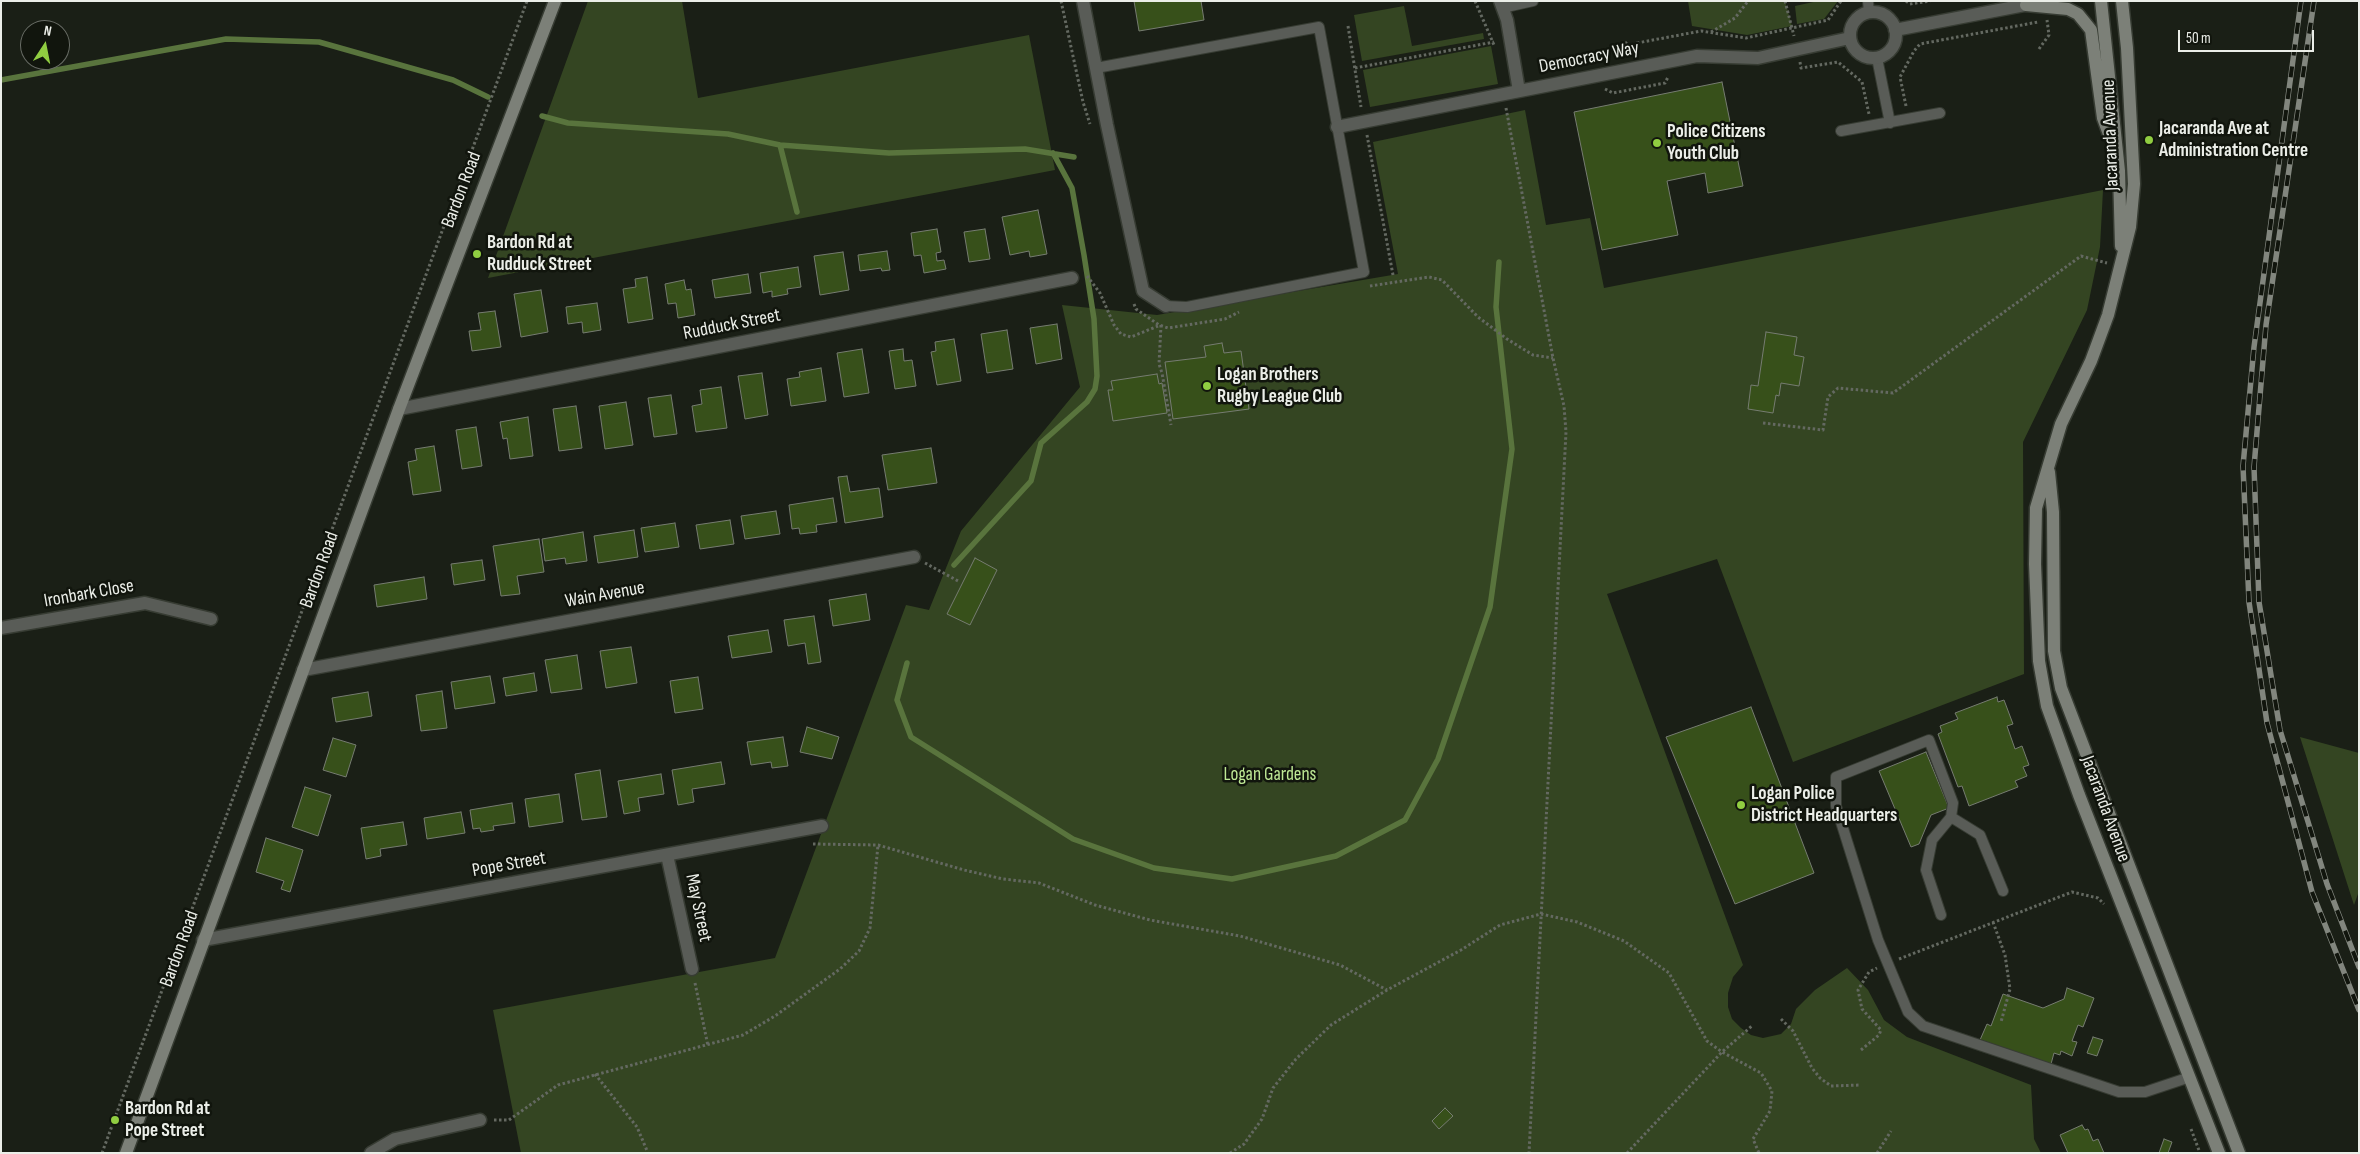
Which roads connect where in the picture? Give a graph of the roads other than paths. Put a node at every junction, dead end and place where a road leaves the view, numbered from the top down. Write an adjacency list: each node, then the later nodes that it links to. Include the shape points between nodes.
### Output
1 (555, 1): 23 (street, Bardon Road)
2 (1083, 1): 13 (street)
3 (1533, 1): 7 (lane)
4 (2043, 1): 8 (street)
5 (2101, 1): 19 (street, Jacaranda Avenue)
6 (2122, 1): 20 (street, Jacaranda Avenue, via 2134,184 2130,227)
7 (1501, 4): 14 (street, via 1507,20)
8 (2026, 4): 10 (street); 19 (street, via 2068,9 2078,14 2091,30 2103,118)
9 (1868, 7): 10 (street, via 1882,14); 11 (street, via 1856,19)
10 (1896, 30): 12 (street, via 1890,51)
11 (1850, 38): 12 (street, via 1856,52); 14 (street, Democracy Way, via 1758,58 1697,56)
12 (1877, 58): 16 (lane)
13 (1096, 68): 17 (lane, via 1318,27); 22 (street, via 1143,290)
14 (1519, 91): 17 (street, Democracy Way)
15 (1940, 113): 16 (lane)
16 (1890, 122): 18 (lane)
17 (1337, 127): 22 (lane, via 1364,272 1187,307)
18 (1841, 131)
19 (2117, 156): 20 (street, Jacaranda Avenue)
20 (2121, 266): 24 (street, Jacaranda Avenue, via 2101,336 2061,424)
21 (1072, 278): 23 (street, Rudduck Street)
22 (1166, 306)
23 (399, 409): 28 (street, Bardon Road)
24 (2048, 464): 36 (street, Jacaranda Avenue, via 2036,508 2035,564 2039,661 2047,706 2100,853); 41 (street, Jacaranda Avenue, via 2053,512 2054,651 2061,688)
25 (914, 557): 28 (street, Wain Avenue)
26 (211, 619): 27 (street, Ironbark Close, via 144,603)
27 (1, 628)
28 (304, 670): 34 (street, Bardon Road)
29 (1951, 817): 32 (lane, via 1980,835); 33 (lane, via 1932,840 1926,870); 36 (lane, via 1953,803 1929,740 1836,777 1836,806 1878,940 1908,1012 1923,1026 2119,1092 2145,1092)
30 (822, 826): 31 (street, Pope Street)
31 (668, 855): 34 (street, Pope Street); 35 (street, May Street)
32 (2003, 891)
33 (1941, 915)
34 (203, 940): 38 (street, Bardon Road)
35 (692, 969)
36 (2190, 1076): 40 (street, Jacaranda Avenue)
37 (480, 1120): 39 (street, via 395,1139)
38 (126, 1153)
39 (371, 1153)
40 (2218, 1153)
41 (2239, 1153)

